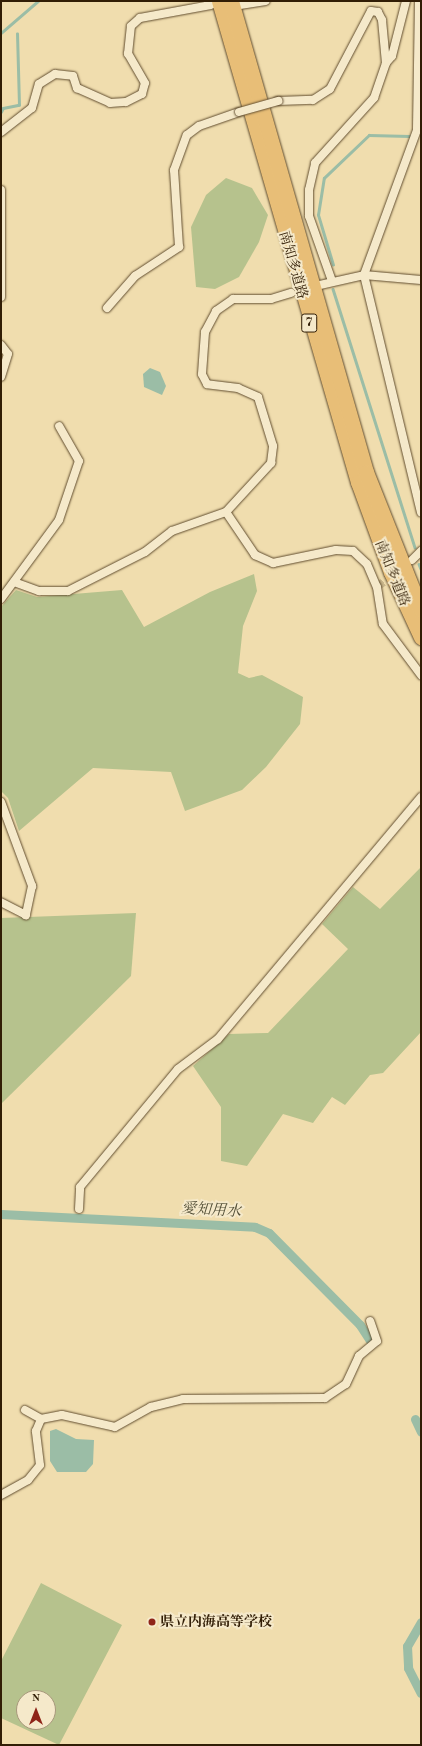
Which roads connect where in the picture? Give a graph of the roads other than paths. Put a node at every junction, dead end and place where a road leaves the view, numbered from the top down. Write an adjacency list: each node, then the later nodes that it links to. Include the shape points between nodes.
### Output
1 (266, 1): 5 (street)
2 (406, 1): 7 (street, via 392,56)
3 (419, 1): 6 (street)
4 (215, 3): 8 (street, via 140,18 131,26 128,54 145,83 142,94 126,102 110,103 77,88 73,76 55,74 39,84 32,108); 27 (highway, 南知多道路 / 7, via 320,363 358,482 391,572)
5 (236, 3): 26 (highway, 南知多道路 / 7, via 366,472)
6 (420, 25): 10 (street, via 417,130)
7 (386, 63): 12 (street, via 374,98 315,163 309,190 309,216); 16 (street, bridge, via 382,20 378,12 371,11 330,89 313,100 278,101 239,112 199,126 187,135 174,170 179,247 135,276)
8 (1, 132)
9 (1, 190): 15 (street)
10 (364, 275): 11 (street); 12 (street); 21 (street)
11 (421, 280)
12 (332, 281): 13 (street)
13 (320, 286)
14 (291, 293): 20 (street, via 271,299 233,299 216,311 205,332 202,374 206,384 238,388 258,397 273,446 271,463)
15 (1, 297)
16 (107, 308)
17 (1, 345): 18 (street, via 8,354)
18 (1, 377)
19 (58, 426): 24 (street, via 79,461 60,520)
20 (226, 512): 24 (street, via 172,531 145,552 68,591 39,591); 28 (street, via 255,554 273,563 336,550 353,551 367,564 377,587 383,624)
21 (421, 512)
22 (421, 551): 23 (street)
23 (412, 560)
24 (14, 582): 25 (street)
25 (1, 599)
26 (421, 610)
27 (421, 637)
28 (421, 675)
29 (421, 798): 32 (street, via 218,1039 178,1069 80,1187)
30 (1, 802): 31 (street, via 32,886 26,915)
31 (1, 902)
32 (79, 1209)
33 (370, 1321): 35 (street, via 377,1341 359,1356 346,1384 325,1398 183,1399 151,1407 115,1427 62,1415)
34 (25, 1410): 35 (street)
35 (41, 1419): 36 (street, via 36,1431 40,1465 28,1480)
36 (1, 1495)

